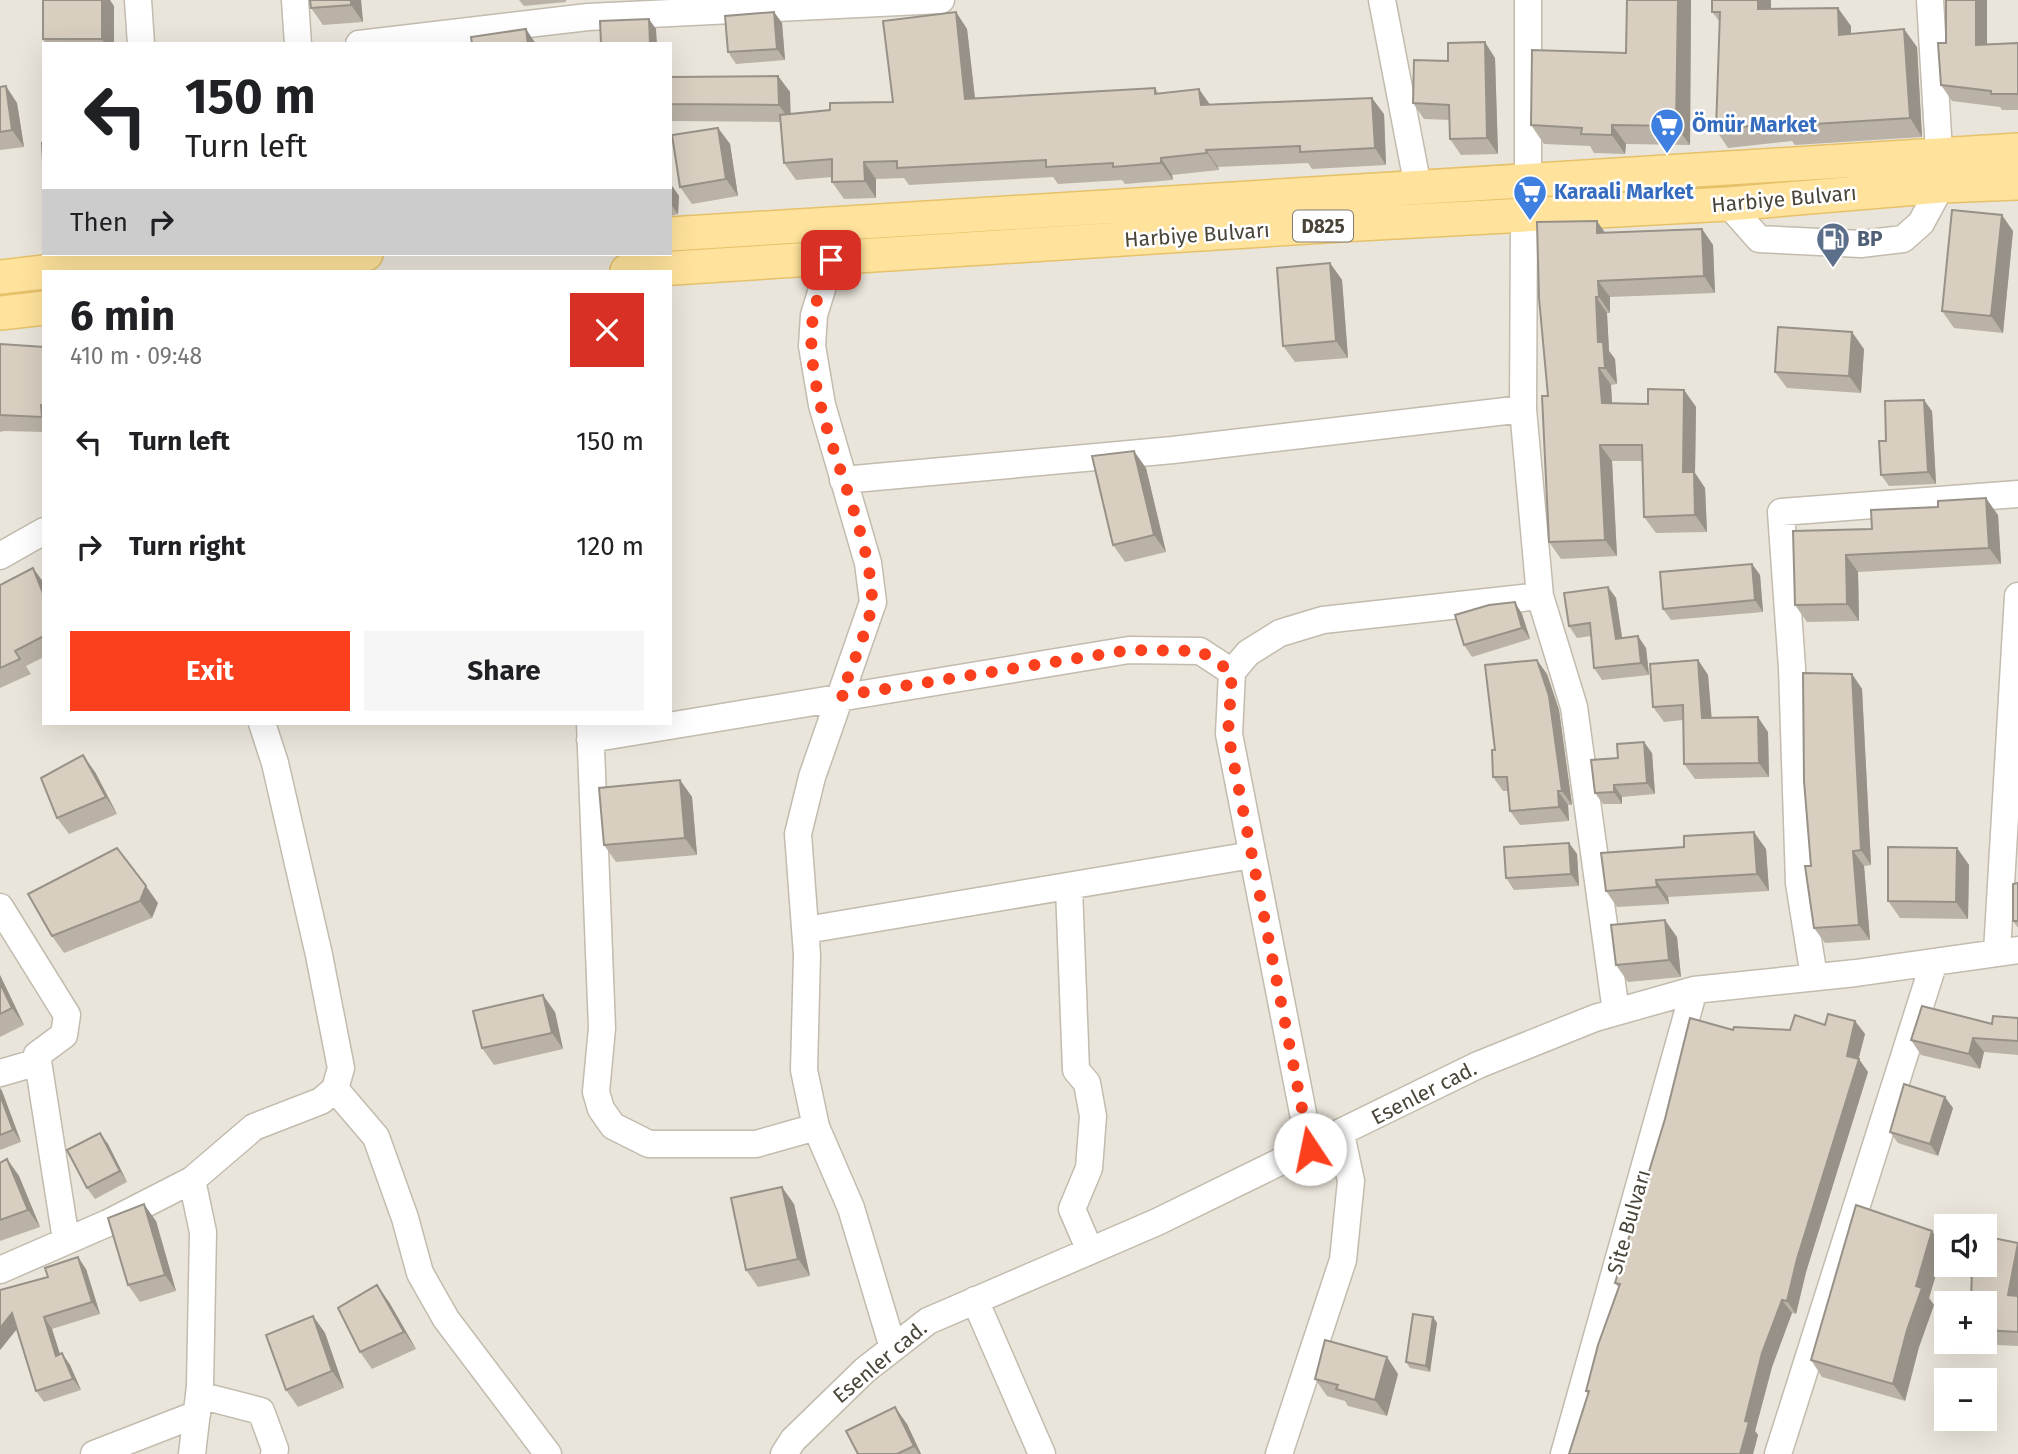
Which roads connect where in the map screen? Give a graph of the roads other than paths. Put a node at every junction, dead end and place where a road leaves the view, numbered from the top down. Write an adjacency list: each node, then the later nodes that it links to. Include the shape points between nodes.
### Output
1 (138, 0): 8 (street)
2 (295, 0): 9 (street)
3 (942, 0): 7 (street)
4 (1382, 0): 16 (street)
5 (1528, 0): 13 (street)
6 (1930, 0): 12 (street)
7 (587, 9): 10 (street)
8 (141, 42)
9 (298, 42)
10 (372, 42)
11 (2018, 150): 12 (main road, Harbiye Bulvarı / D825)
12 (1940, 152): 13 (main road, Harbiye Bulvarı / D825); 15 (street)
13 (1528, 179): 16 (main road, Harbiye Bulvarı / D825)
14 (2018, 183): 15 (main road, Harbiye Bulvarı / D825)
15 (1941, 186): 17 (main road, Harbiye Bulvarı / D825); 17 (street, via 1921,223 1903,239 1861,244 1759,239)
16 (1418, 187): 19 (main road, Harbiye Bulvarı / D825)
17 (1728, 204): 18 (main road, Harbiye Bulvarı / D825)
18 (1524, 217): 22 (main road, Harbiye Bulvarı / D825); 29 (street)
19 (672, 234)
20 (309, 256): 21 (main road)
21 (160, 260): 23 (main road)
22 (831, 260): 24 (main road, Harbiye Bulvarı / D825); 30 (street, via 814,315 812,346 822,405)
23 (62, 270)
24 (646, 270)
25 (42, 272): 26 (main road)
26 (0, 277)
27 (42, 309): 28 (main road)
28 (0, 313)
29 (1523, 409): 30 (street, via 1173,450); 34 (street)
30 (843, 480): 37 (street, via 868,563 873,602)
31 (2018, 494): 48 (street, via 1781,512 1799,883)
32 (42, 532): 33 (street)
33 (0, 556)
34 (1540, 596): 36 (street, via 1323,620 1280,633 1248,653); 50 (street, via 1574,707)
35 (2018, 597): 46 (street)
36 (1232, 672): 37 (street, via 1200,651 1129,650); 42 (street, via 1228,734)
37 (841, 696): 38 (street); 45 (street, via 812,777 798,834)
38 (672, 720)
39 (263, 725): 53 (street, via 319,956 341,1068)
40 (633, 725): 41 (street)
41 (590, 731): 54 (street, via 602,1028 596,1092 601,1109 613,1126 649,1144 756,1144)
42 (1252, 855): 43 (street); 56 (street)
43 (1069, 888): 45 (street); 59 (street, via 1076,1070 1087,1083 1093,1116 1088,1168 1072,1209)
44 (0, 907): 51 (street, via 67,1015 64,1035 37,1055)
45 (806, 930): 54 (street, via 804,1070)
46 (2007, 951): 47 (street, Esenler cad.)
47 (1934, 962): 48 (street, Esenler cad.); 72 (street)
48 (1814, 977): 49 (street, Esenler cad.)
49 (1694, 990): 50 (street, Esenler cad.); 71 (street, Site Bulvarı)
50 (1616, 1012): 55 (street, Esenler cad., via 1478,1065)
51 (38, 1062): 52 (street); 58 (street)
52 (0, 1073)
53 (335, 1089): 57 (street, via 321,1101 254,1127); 67 (street, via 376,1137 420,1273 446,1320)
54 (816, 1127): 62 (street, via 851,1208)
55 (1341, 1134): 56 (street, Esenler cad.); 70 (street, via 1351,1181 1343,1260)
56 (1310, 1149): 59 (street, Esenler cad.)
57 (192, 1180): 58 (street); 63 (street, via 204,1232)
58 (66, 1240): 60 (street)
59 (1090, 1251): 61 (street, Esenler cad.)
60 (0, 1270)
61 (975, 1300): 62 (street, Esenler cad., via 928,1321); 69 (street)
62 (893, 1348): 68 (street, Esenler cad., via 793,1440)
63 (198, 1405): 64 (street); 65 (street); 66 (street, via 261,1411)
64 (94, 1454)
65 (192, 1454)
66 (274, 1454)
67 (548, 1454)
68 (784, 1454)
69 (1042, 1454)
70 (1279, 1454)
71 (1564, 1454)
72 (1778, 1454)

